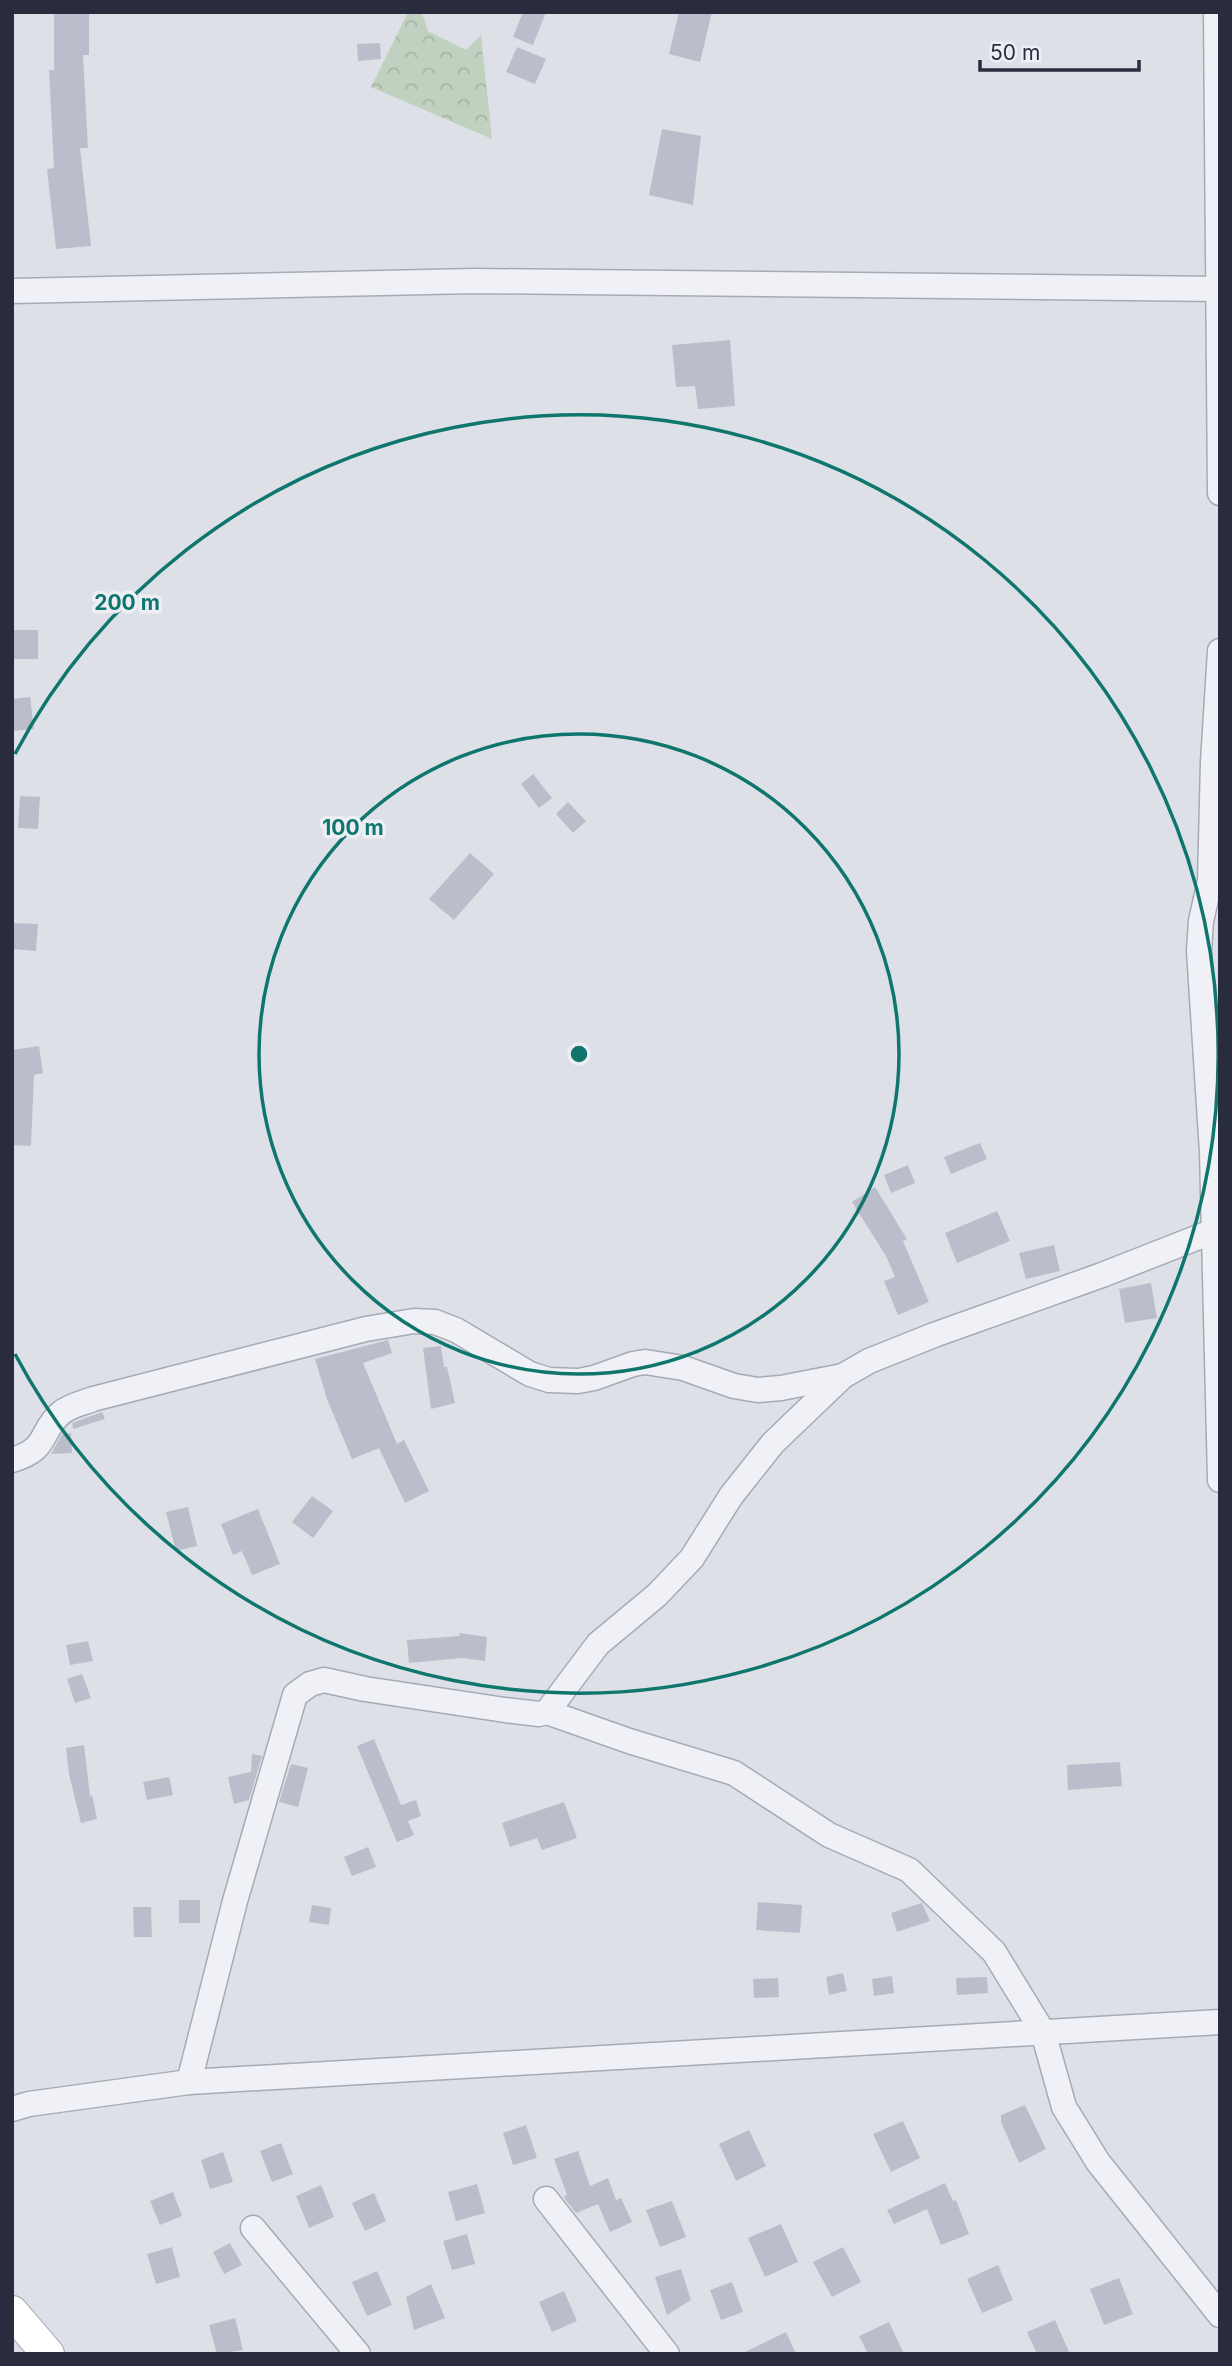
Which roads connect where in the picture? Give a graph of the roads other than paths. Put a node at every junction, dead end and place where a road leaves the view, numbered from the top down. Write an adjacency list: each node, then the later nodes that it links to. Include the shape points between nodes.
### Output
1 (1216, 12): 2 (street)
2 (1219, 289): 3 (street, via 474,281); 4 (street)
3 (12, 291)
4 (1220, 493)
5 (1220, 652): 6 (street, via 1213,762)
6 (1215, 880): 7 (street, via 1201,921 1199,951)
7 (1216, 1151): 8 (street)
8 (1214, 1231): 9 (street, via 880,1356); 11 (street)
9 (844, 1376): 10 (street, via 758,1390 646,1362 579,1381 549,1380 530,1374 456,1330 435,1322 407,1322 93,1399 61,1413 42,1442); 12 (street, via 772,1443 691,1558 657,1595 598,1644)
10 (12, 1460)
11 (1220, 1480)
12 (547, 1712): 14 (street, via 734,1773 829,1835 909,1870 994,1952); 15 (street, via 505,1710 324,1680 295,1695)
13 (1220, 2022): 14 (street)
14 (1043, 2032): 15 (street); 20 (street, via 1064,2106 1098,2162)
15 (189, 2082): 16 (street)
16 (12, 2109)
17 (545, 2199): 23 (street)
18 (254, 2228): 22 (street)
19 (12, 2312): 21 (main road)
20 (1220, 2315)
21 (48, 2354)
22 (358, 2354)
23 (667, 2354)

